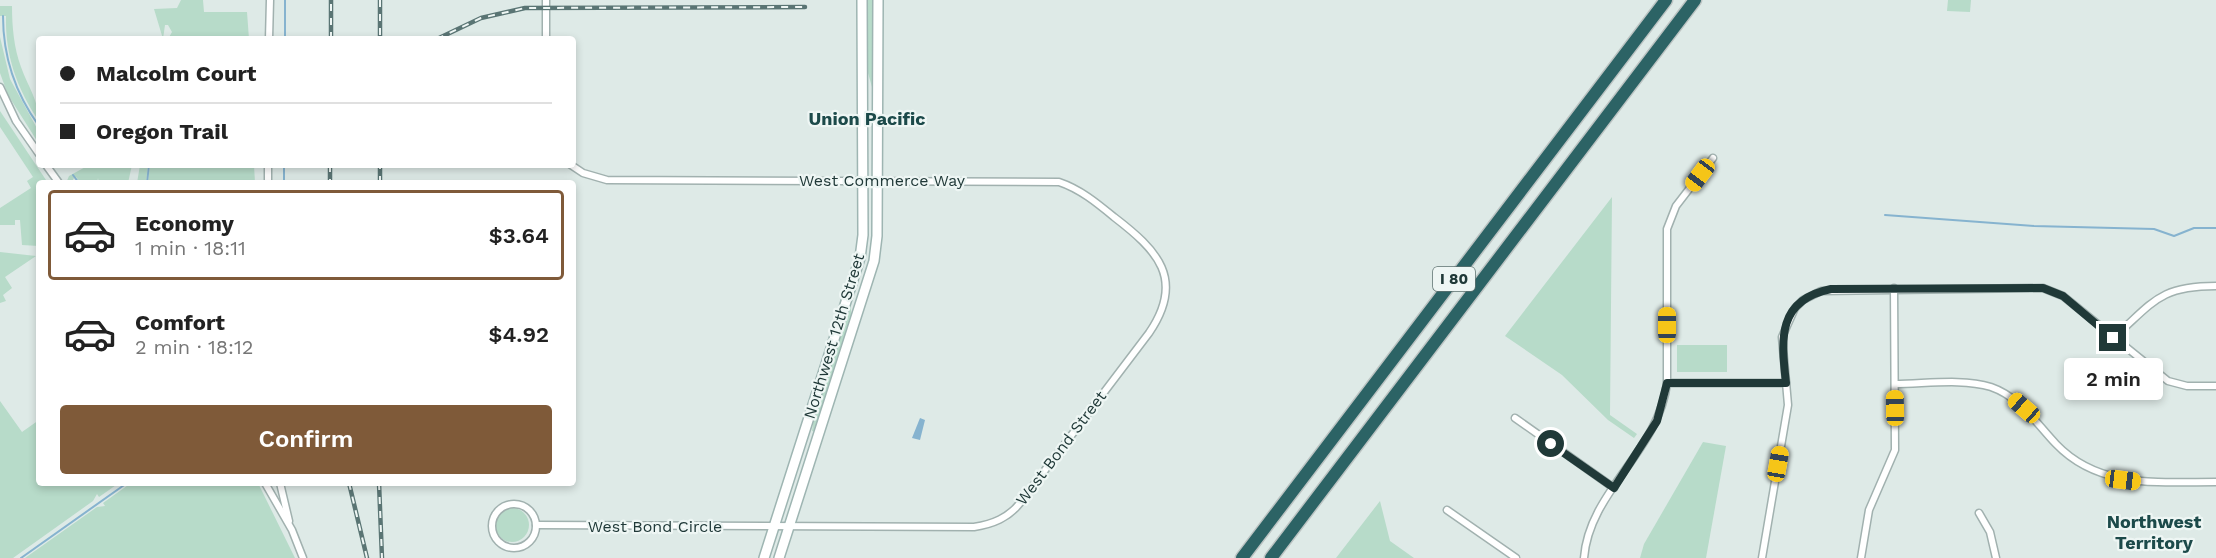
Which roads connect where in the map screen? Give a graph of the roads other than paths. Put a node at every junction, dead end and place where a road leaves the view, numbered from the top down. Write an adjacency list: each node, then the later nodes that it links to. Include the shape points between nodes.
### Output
1 (270, 0): 7 (street)
2 (546, 0): 8 (street)
3 (862, 0): 13 (main road, Northwest 12th Street)
4 (878, 0): 14 (main road, Northwest 12th Street)
5 (1666, 0): 37 (highway, I 80)
6 (1695, 0): 38 (highway, I 80)
7 (269, 36)
8 (546, 36)
9 (0, 87): 10 (street, via 16,121)
10 (36, 150)
11 (1713, 158): 19 (street, via 1673,212 1667,229)
12 (576, 168): 13 (street, West Commerce Way, via 607,180)
13 (862, 181): 14 (street, West Commerce Way); 31 (main road, Northwest 12th Street, via 863,235 856,275)
14 (877, 181): 15 (street, West Commerce Way, via 1059,182 1078,190 1138,235); 32 (main road, Northwest 12th Street, via 874,261)
15 (1162, 267): 32 (street, West Bond Street, via 1165,299 1157,321 1010,513 993,523 974,527)
16 (2216, 286): 18 (street, via 2170,291)
17 (1894, 288): 18 (street, via 2043,288 2063,296); 20 (street, via 1831,289 1812,295 1795,308 1782,337); 21 (street)
18 (2113, 338): 22 (street, via 2168,381 2187,386)
19 (1667, 383): 20 (street); 27 (street, via 1657,421)
20 (1786, 383): 41 (street, via 1788,405)
21 (1895, 384): 24 (street, via 1967,384 2002,392 2024,408 2066,453 2108,477 2138,482); 42 (street, via 1895,450 1869,510)
22 (2216, 386)
23 (1515, 418): 27 (street)
24 (2216, 482)
25 (267, 486): 33 (street)
26 (281, 486): 33 (street)
27 (1614, 488): 40 (street, via 1591,525)
28 (1447, 510): 39 (street)
29 (1979, 513): 43 (street, via 1990,532)
30 (536, 525): 30 (street, via 532,512 514,504 501,508 492,526 497,540 510,547 531,540); 31 (street, West Bond Circle)
31 (774, 526): 32 (street, West Bond Street); 35 (main road, Northwest 12th Street)
32 (789, 526): 36 (main road, Northwest 12th Street)
33 (292, 530): 34 (street)
34 (303, 558)
35 (764, 558)
36 (779, 558)
37 (1240, 558)
38 (1272, 558)
39 (1516, 558)
40 (1584, 558)
41 (1762, 558)
42 (1861, 558)
43 (1996, 558)

